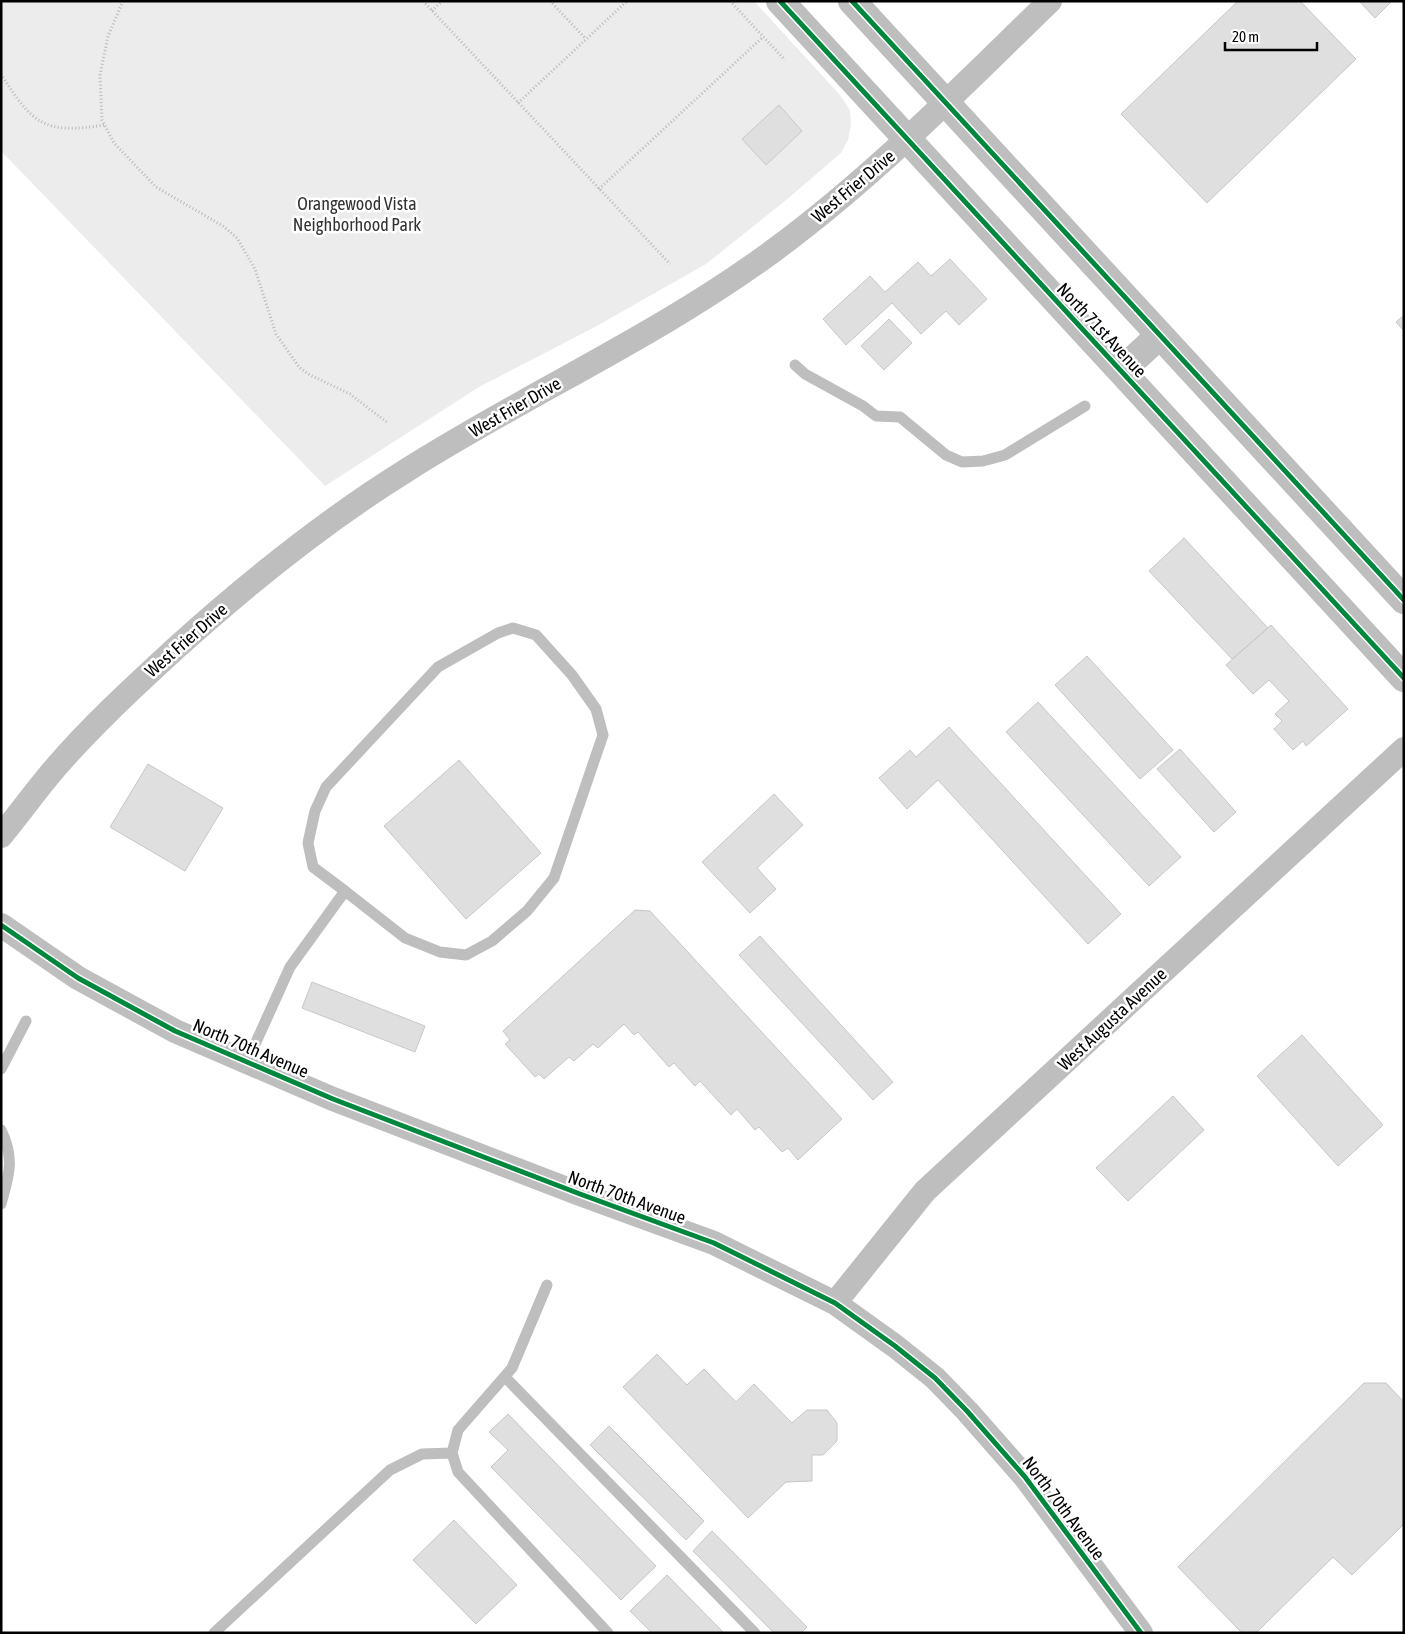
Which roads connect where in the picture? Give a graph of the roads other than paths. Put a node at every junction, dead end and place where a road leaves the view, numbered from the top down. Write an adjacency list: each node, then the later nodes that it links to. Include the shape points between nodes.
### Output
1 (780, 1): 5 (street, North 71st Avenue)
2 (852, 1): 4 (street)
3 (1050, 1): 4 (street, West Frier Drive)
4 (945, 103): 5 (street, West Frier Drive); 6 (street)
5 (907, 139): 8 (street, North 71st Avenue); 13 (street, West Frier Drive, via 812,221 733,279 681,313 408,469 274,565 126,693 57,766)
6 (1160, 335): 8 (street); 10 (street)
7 (795, 364): 9 (lane, via 876,416 900,417 946,455 962,462 1005,456)
8 (1121, 371): 11 (street, North 71st Avenue)
9 (1085, 406)
10 (1404, 600)
11 (1404, 678)
12 (1404, 749): 22 (street, West Augusta Avenue, via 925,1192)
13 (1, 836)
14 (345, 892): 14 (lane, via 405,938 440,952 466,955 492,941 527,911 554,878 603,735 596,709 536,635 513,628 498,633 438,668 326,787 315,811 308,843 313,866); 17 (lane, via 290,967)
15 (1, 925): 17 (street, North 70th Avenue, via 78,978 175,1031)
16 (26, 1022): 18 (lane)
17 (248, 1062): 22 (street, North 70th Avenue, via 480,1156 714,1243)
18 (1, 1069)
19 (1, 1130): 20 (lane, via 11,1169)
20 (1, 1204)
21 (547, 1285): 23 (lane, via 512,1368)
22 (835, 1303): 28 (street, North 70th Avenue, via 922,1367 966,1410 1025,1477)
23 (505, 1377): 24 (lane, via 458,1430); 27 (lane)
24 (452, 1453): 25 (lane, via 422,1454 390,1470); 26 (lane, via 458,1472)
25 (214, 1633)
26 (608, 1633)
27 (755, 1633)
28 (1141, 1633)

